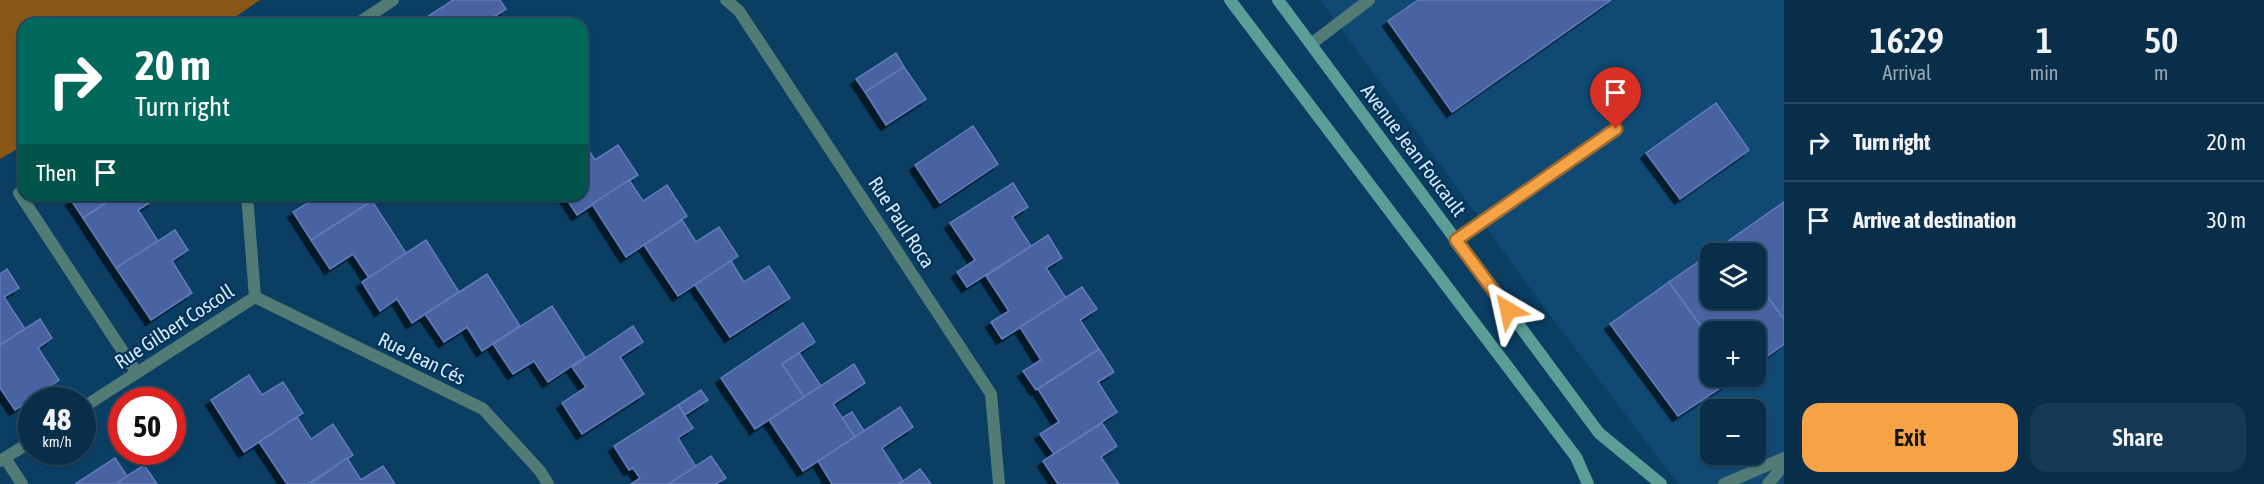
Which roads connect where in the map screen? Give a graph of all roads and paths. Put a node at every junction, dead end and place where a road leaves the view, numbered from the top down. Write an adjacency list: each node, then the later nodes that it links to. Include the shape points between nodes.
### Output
1 (393, 0): 6 (street)
2 (726, 0): 21 (street, Rue Paul Roca, via 739,11 991,394)
3 (1230, 0): 22 (main road, via 1576,457)
4 (1278, 0): 7 (main road, Avenue Jean Foucault)
5 (1369, 0): 7 (street)
6 (366, 18)
7 (1311, 44): 11 (main road, Avenue Jean Foucault)
8 (1616, 129): 11 (street)
9 (24, 201): 13 (street)
10 (247, 201): 12 (street)
11 (1456, 240): 23 (main road, Avenue Jean Foucault, via 1599,433)
12 (255, 297): 13 (street, Rue Gilbert Coscoll); 20 (street, Rue Jean Cés, via 483,410)
13 (137, 373): 14 (street, Rue Gilbert Coscoll)
14 (96, 399)
15 (18, 449): 17 (street)
16 (1784, 458): 24 (street)
17 (2, 459): 19 (street)
18 (1784, 465): 25 (street)
19 (22, 484)
20 (548, 484)
21 (999, 484)
22 (1588, 484)
23 (1661, 484)
24 (1725, 484)
25 (1768, 484)

